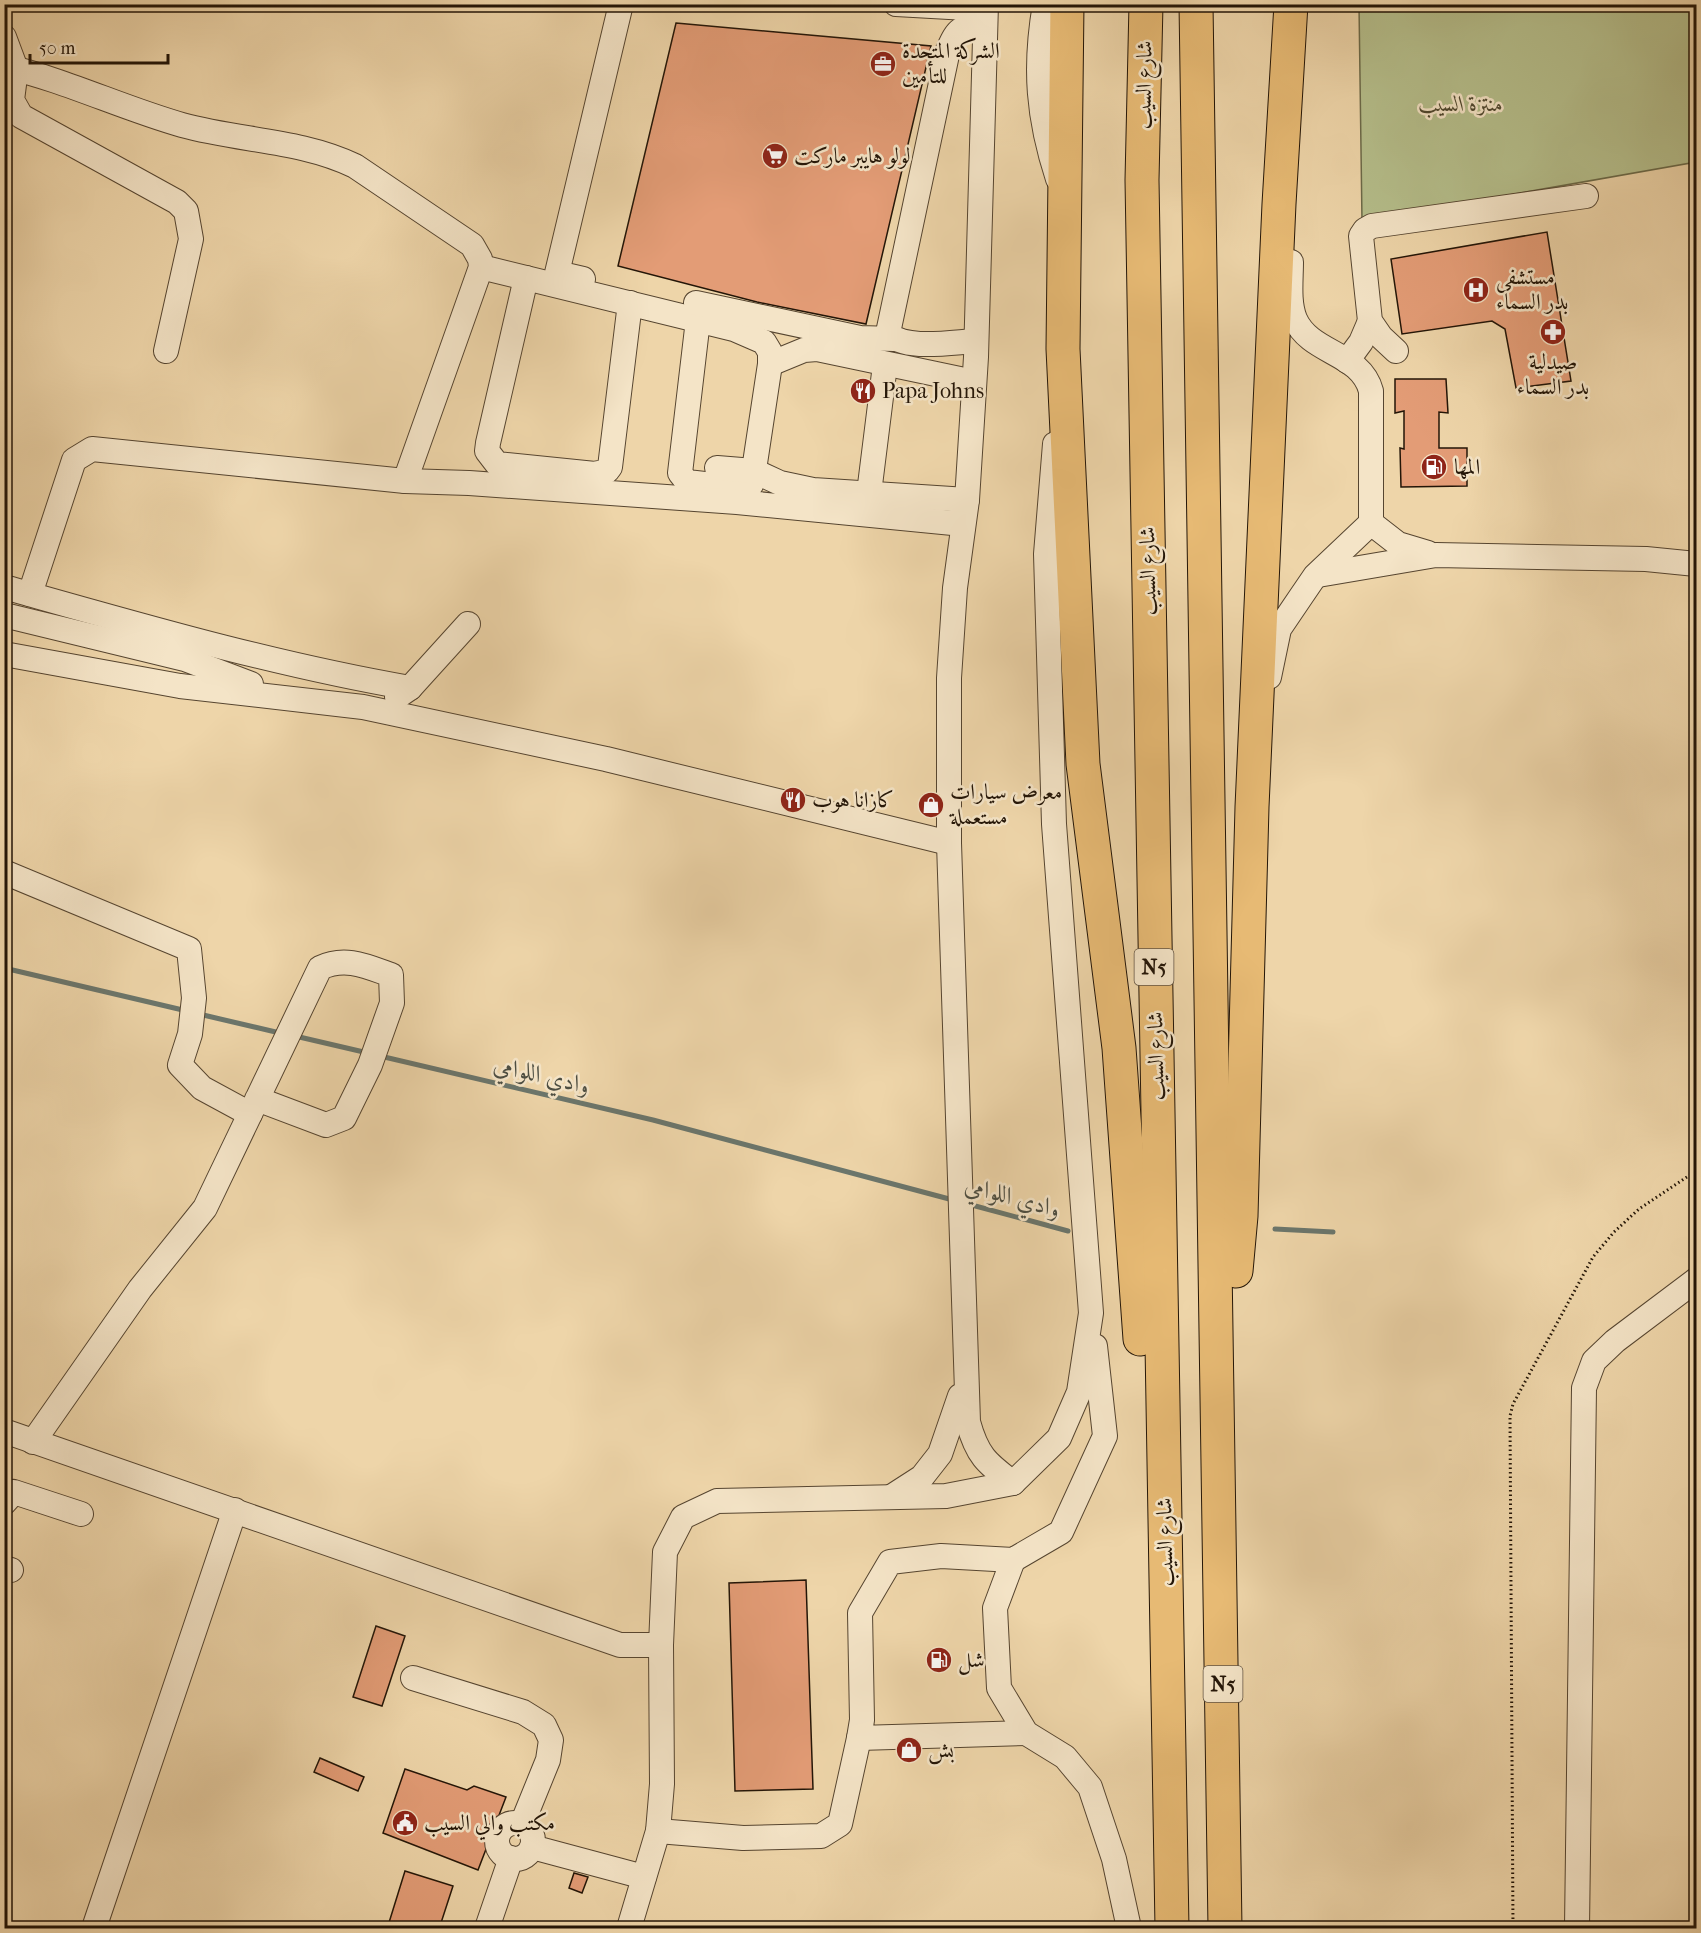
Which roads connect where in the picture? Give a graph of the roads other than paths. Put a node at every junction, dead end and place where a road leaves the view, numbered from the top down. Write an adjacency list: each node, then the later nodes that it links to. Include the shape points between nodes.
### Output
1 (621, 4): 19 (street, via 557,273 860,338)
2 (896, 4): 8 (street)
3 (1045, 4): 13 (street, via 1038,74 1040,112)
4 (1067, 4): 13 (highway)
5 (1146, 4): 65 (highway, شارع السيب / N5, via 1142,215)
6 (1197, 4): 53 (highway, N5)
7 (1289, 4): 11 (highway)
8 (985, 13): 19 (street, via 955,33 948,50 888,333); 20 (street)
9 (4, 37): 10 (street)
10 (10, 67): 14 (street, via 182,125 339,158 472,245); 22 (street, via 12,100 21,116 177,202 186,211 191,239)
11 (1286, 68): 23 (street, via 1292,308 1301,330 1309,338); 45 (highway)
12 (1586, 196): 18 (street, via 1365,230 1362,236)
13 (1065, 198): 21 (highway)
14 (481, 267): 15 (street); 29 (street)
15 (526, 278): 16 (street); 16 (street, via 487,451 497,464 601,474 610,467)
16 (630, 303): 17 (street)
17 (698, 320): 24 (street, via 764,342 770,352); 28 (street, via 680,472 687,482 745,489 752,486)
18 (1370, 321): 23 (street); 23 (street, via 1396,351)
19 (894, 339): 20 (street, via 917,344)
20 (976, 341): 26 (street)
21 (1063, 349): 50 (street, via 1046,554 1054,824); 65 (highway, via 1083,764 1119,1048 1149,1453)
22 (166, 351)
23 (1347, 361): 32 (street, via 1364,374 1371,391)
24 (770, 364): 25 (street, via 817,349); 28 (street)
25 (885, 365): 26 (street); 30 (street)
26 (974, 382): 31 (street)
27 (717, 468): 28 (street)
28 (754, 471): 30 (street, via 780,483 813,490)
29 (405, 481): 33 (street, via 726,501); 38 (street, via 92,449 74,460)
30 (869, 493): 31 (street)
31 (966, 500): 33 (street)
32 (1371, 523): 34 (street, via 1398,544); 36 (street)
33 (963, 524): 46 (street, via 949,678)
34 (1436, 555): 35 (street, via 1646,559); 36 (street)
35 (1696, 564)
36 (1316, 576): 45 (street, via 1279,629)
37 (4, 587): 38 (street)
38 (30, 594): 42 (street, via 180,637 330,674)
39 (4, 615): 43 (street, via 185,659)
40 (468, 624): 42 (street)
41 (4, 654): 43 (street, via 180,686)
42 (410, 688): 44 (street, via 392,700)
43 (284, 697): 44 (street)
44 (363, 707): 46 (street, via 606,759)
45 (1252, 807): 53 (highway, via 1241,1216)
46 (949, 843): 51 (street)
47 (4, 872): 48 (street, via 189,949 194,998 190,1034 180,1065 202,1088)
48 (253, 1107): 48 (street, via 320,968 334,962 359,963 391,975 392,1003 370,1065 344,1118 326,1125); 54 (street, via 205,1208 141,1289)
49 (1696, 1280): 77 (street, via 1594,1361 1584,1388)
50 (1091, 1313): 55 (street, via 1079,1392 1059,1438); 60 (street, via 1105,1436 1060,1532)
51 (965, 1378): 55 (street, via 968,1422 975,1448 987,1464); 56 (street, via 940,1454 922,1477)
52 (4, 1431): 54 (street)
53 (1220, 1440): 76 (highway, N5)
54 (33, 1442): 58 (street)
55 (1013, 1483): 56 (street, via 946,1496)
56 (889, 1498): 61 (street, via 717,1501 683,1517 665,1552)
57 (4, 1503): 59 (street, via 14,1492)
58 (234, 1510): 61 (street, via 620,1645); 71 (street)
59 (81, 1514)
60 (1013, 1560): 63 (street, via 995,1608 999,1688); 64 (street, via 941,1556 890,1562 860,1613)
61 (661, 1645): 67 (street, via 662,1784)
62 (413, 1678): 66 (street, via 523,1712 544,1725 551,1740 548,1760)
63 (1026, 1733): 64 (street); 74 (street, via 1065,1758 1090,1787 1114,1859)
64 (859, 1738): 67 (street, via 840,1824 821,1836 743,1838)
65 (1170, 1823): 75 (highway, شارع السيب / N5)
66 (522, 1824): 68 (street, via 531,1832); 69 (street, via 511,1823 499,1832 498,1846)
67 (658, 1832): 70 (street)
68 (532, 1847): 69 (street, via 522,1858); 70 (street)
69 (510, 1858): 72 (street)
70 (644, 1877): 73 (street)
71 (94, 1929)
72 (487, 1929)
73 (629, 1929)
74 (1129, 1929)
75 (1172, 1929)
76 (1226, 1929)
77 (1577, 1929)

